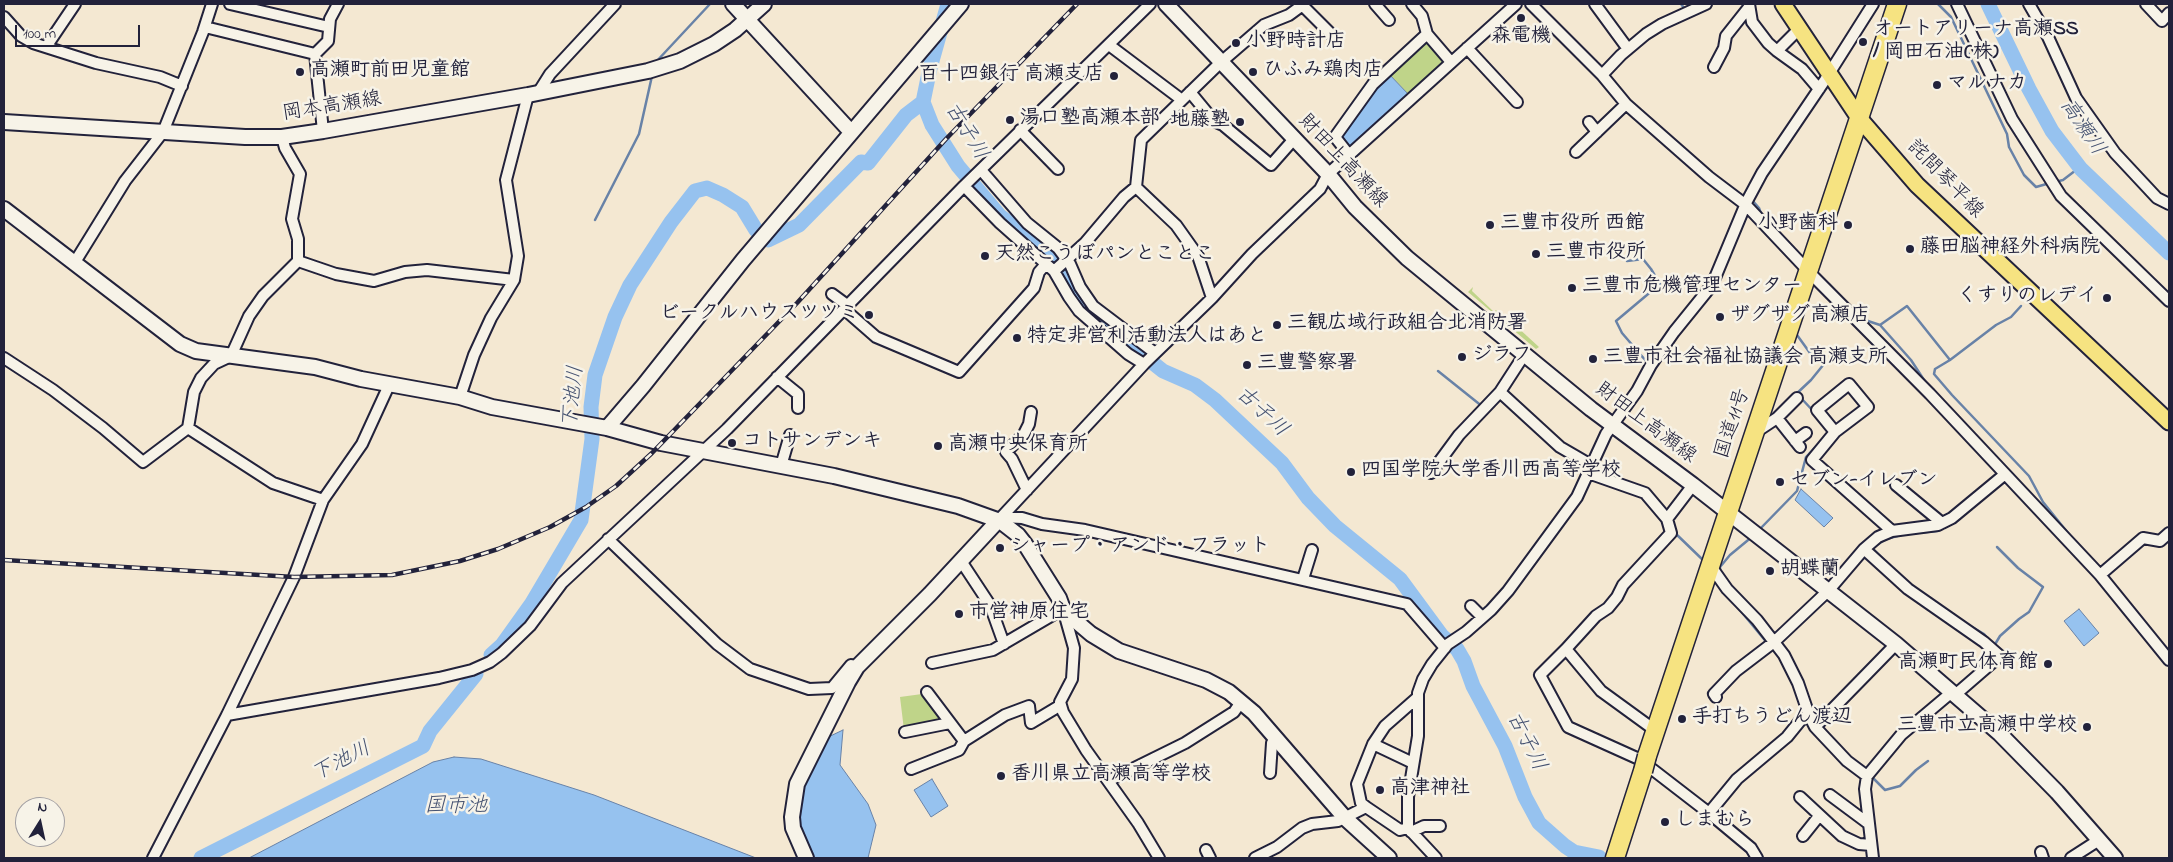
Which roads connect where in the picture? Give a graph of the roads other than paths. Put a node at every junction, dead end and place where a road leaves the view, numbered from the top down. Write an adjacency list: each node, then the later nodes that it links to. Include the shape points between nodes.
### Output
1 (75, 4): 35 (street)
2 (212, 4): 29 (street)
3 (230, 4): 30 (street)
4 (338, 4): 30 (street)
5 (615, 4): 48 (street)
6 (733, 4): 27 (street)
7 (764, 4): 27 (street, 岡本高瀬線)
8 (961, 4): 58 (street)
9 (1150, 4): 34 (street)
10 (1166, 4): 40 (street, 財田上高瀬線)
11 (1303, 4): 33 (street); 40 (street, via 1289,15 1264,25)
12 (1376, 4): 28 (street)
13 (1412, 4): 32 (street, via 1422,16)
14 (1516, 4): 36 (street)
15 (1531, 4): 44 (street)
16 (1595, 4): 37 (street)
17 (1706, 4): 37 (street, via 1662,24)
18 (1782, 4): 31 (main road, 詫間琴平線)
19 (1897, 4): 52 (highway, 国道11号)
20 (1957, 4): 81 (street, via 2012,119 2061,196)
21 (2029, 4): 69 (street, via 2087,114 2115,153 2157,198)
22 (2146, 4): 25 (street, via 2162,21)
23 (1870, 5): 43 (street)
24 (1749, 6): 38 (street, via 1752,22); 42 (street, via 1726,36)
25 (2169, 13)
26 (4, 17): 35 (street, via 21,36)
27 (747, 19): 48 (street, 岡本高瀬線, via 714,44 680,61 619,78); 58 (street)
28 (1389, 20)
29 (205, 27): 39 (street); 45 (street)
30 (329, 27): 39 (street, via 328,41)
31 (1799, 29): 38 (street); 43 (main road, 詫間琴平線)
32 (1427, 34): 41 (street); 63 (street, via 1373,84 1335,137)
33 (1337, 40)
34 (1109, 45): 49 (street); 55 (street)
35 (46, 47): 45 (street, via 160,77)
36 (1468, 48): 41 (street); 50 (street)
37 (1628, 49): 44 (street)
38 (1777, 51): 46 (street, via 1802,69)
39 (315, 54): 56 (street)
40 (1222, 62): 47 (street); 61 (street, 財田上高瀬線)
41 (1451, 62): 63 (street)
42 (1714, 67)
43 (1829, 74): 46 (street); 52 (main road, 詫間琴平線)
44 (1602, 75): 51 (street)
45 (182, 86): 57 (street)
46 (1819, 89): 70 (street, via 1762,173)
47 (1190, 92): 49 (street); 61 (street, via 1214,121 1271,165)
48 (533, 94): 56 (street, 岡本高瀬線); 78 (street, via 506,180 518,256)
49 (1182, 100): 68 (street, via 1141,140)
50 (1516, 102)
51 (1626, 104): 59 (street); 70 (street)
52 (1859, 118): 77 (highway, 国道11号); 96 (main road, 詫間琴平線, via 1932,201)
53 (4, 122): 57 (street, 岡本高瀬線)
54 (1589, 122): 59 (street)
55 (1020, 130): 64 (street); 65 (street)
56 (322, 131): 60 (street, 岡本高瀬線)
57 (163, 132): 60 (street, 岡本高瀬線); 74 (street, via 125,181)
58 (851, 132): 99 (street)
59 (1597, 132): 62 (street)
60 (282, 137): 73 (street, via 300,174 292,219 298,239)
61 (1294, 139): 66 (street, 財田上高瀬線)
62 (1576, 152)
63 (1350, 156): 66 (street)
64 (1058, 169)
65 (981, 170): 67 (street); 72 (street, via 1027,223 1058,248)
66 (1328, 174): 80 (street, via 1320,189 1252,254); 84 (street, 財田上高瀬線, via 1355,207 1407,258)
67 (964, 186): 75 (street); 82 (street)
68 (1136, 187): 72 (street, via 1085,244); 80 (street, via 1176,225 1198,256)
69 (2169, 204)
70 (1746, 205): 77 (street); 97 (street, via 1712,285 1674,332)
71 (4, 209): 74 (street)
72 (1066, 260): 76 (street); 83 (street, via 1093,306)
73 (298, 261): 78 (street, via 336,274 374,281 427,270); 85 (street, via 263,296 249,316)
74 (75, 262): 85 (street, via 180,344 196,351)
75 (1046, 264): 76 (street); 82 (street, via 1039,272 1034,288 959,372 876,337)
76 (1056, 269): 87 (street, via 1079,311)
77 (1808, 270): 102 (highway, 国道11号); 108 (street)
78 (514, 280): 91 (street, via 491,318)
79 (832, 294): 82 (street)
80 (1212, 298): 83 (street)
81 (2169, 301)
82 (845, 307): 88 (street)
83 (1155, 353): 87 (street)
84 (1524, 355): 90 (street); 97 (street, 財田上高瀬線)
85 (231, 356): 89 (street, via 282,361); 98 (street, via 214,364 201,378 194,392)
86 (4, 358): 98 (street, via 53,390 143,462)
87 (1144, 364): 111 (street)
88 (777, 377): 93 (street, via 798,394); 104 (street)
89 (390, 383): 91 (street); 112 (street, via 362,444)
90 (1500, 392): 106 (street, via 1560,447); 107 (street, via 1459,435)
91 (460, 397): 99 (street, via 492,407)
92 (1797, 398): 95 (street)
93 (798, 408)
94 (1031, 412): 111 (street, via 1024,434 1006,452)
95 (1777, 418): 101 (street, via 1798,444); 102 (street)
96 (2169, 422)
97 (1613, 426): 106 (street); 109 (street, 財田上高瀬線)
98 (188, 428): 112 (street, via 273,483)
99 (607, 428): 104 (street)
100 (1835, 432): 100 (street, via 1868,407 1849,384 1817,410); 117 (street, via 1812,460)
101 (1806, 433)
102 (1754, 434): 113 (highway, 国道11号)
103 (790, 435): 105 (street)
104 (702, 451): 105 (street); 119 (street)
105 (781, 466): 114 (street, via 936,501)
106 (1590, 469): 115 (street, via 1645,492); 129 (street, via 1577,497 1508,591)
107 (1431, 473)
108 (2004, 475): 116 (street); 124 (street)
109 (1693, 485): 113 (street, 財田上高瀬線); 115 (street)
110 (1896, 485): 116 (street)
111 (1027, 490): 114 (street)
112 (323, 500): 144 (street, via 294,577)
113 (1727, 511): 123 (highway, 国道11号); 126 (street, 財田上高瀬線)
114 (998, 520): 122 (street); 125 (street, via 1022,518 1085,530); 128 (street, via 1026,544)
115 (1667, 520): 134 (street, via 1671,533 1623,585 1608,608 1596,616)
116 (1942, 523): 117 (street)
117 (1892, 531): 120 (street, via 1878,537)
118 (2169, 533): 124 (street, via 2160,541 2143,538)
119 (608, 539): 137 (street, via 717,644 750,669 809,689 832,688 852,665); 144 (street, via 562,583 517,641 490,662 439,678)
120 (1864, 549): 126 (street); 139 (street, via 1908,589 2000,656)
121 (1312, 550): 125 (street)
122 (961, 560): 131 (street, via 990,605); 137 (street)
123 (1710, 565): 130 (street); 148 (highway, 国道11号)
124 (2100, 575): 135 (street)
125 (1303, 579): 133 (street, via 1407,604)
126 (1829, 590): 130 (street); 132 (street, 財田上高瀬線)
127 (1471, 606): 129 (street)
128 (1063, 608): 131 (street); 142 (street, via 1105,644 1134,657 1206,680); 143 (street, via 1074,648 1072,679)
129 (1482, 618): 133 (street)
130 (1774, 642): 141 (street, via 1736,671 1714,694); 145 (street, via 1798,684)
131 (1004, 644): 136 (street, via 993,650)
132 (1896, 644): 139 (street, 財田上高瀬線); 147 (street)
133 (1445, 648): 140 (street, via 1423,679)
134 (1566, 649): 148 (street, via 1601,690); 161 (street, via 1540,675 1568,727 1639,759)
135 (2169, 660)
136 (932, 663)
137 (858, 668): 171 (street, via 797,784 792,817)
138 (927, 692): 146 (street)
139 (1954, 693): 156 (street, via 1901,735); 168 (street, 財田上高瀬線, via 2029,762)
140 (1418, 697): 152 (street, via 1385,726); 153 (street, via 1418,736)
141 (1716, 697)
142 (1241, 702): 150 (street); 157 (street, via 1234,712 1184,743)
143 (1061, 705): 151 (street, via 1031,722 1029,706 1005,715); 157 (street)
144 (226, 715): 170 (street)
145 (1809, 715): 147 (street); 161 (street, via 1737,779)
146 (950, 723): 149 (street); 151 (street)
147 (1815, 727): 156 (street, via 1847,761)
148 (1656, 731): 176 (highway, 国道11号)
149 (905, 732)
150 (1276, 738): 155 (street, via 1272,743); 163 (street)
151 (964, 741): 154 (street, via 959,750)
152 (1373, 744): 153 (street); 160 (street, via 1357,784)
153 (1413, 763): 166 (street, via 1408,798)
154 (912, 769)
155 (1270, 773)
156 (1867, 776): 164 (street, via 1865,789)
157 (1108, 781): 172 (street)
158 (1830, 795): 164 (street)
159 (1800, 797): 162 (street)
160 (1366, 807): 163 (street); 166 (street, via 1400,830)
161 (1709, 813): 177 (street, via 1751,848)
162 (1819, 816): 167 (street); 169 (street, via 1842,836 1859,844)
163 (1345, 818): 173 (street, via 1302,828 1277,847); 174 (street)
164 (1869, 824): 169 (street)
165 (1440, 826): 166 (street)
166 (1410, 830): 175 (street)
167 (1803, 836)
168 (2099, 840): 179 (street); 180 (street, 財田上高瀬線)
169 (1871, 845): 178 (street)
170 (153, 858)
171 (806, 858)
172 (1159, 858)
173 (1255, 858)
174 (1389, 858)
175 (1436, 858)
176 (1615, 858)
177 (1757, 858)
178 (1873, 858)
179 (2071, 858)
180 (2115, 858)

